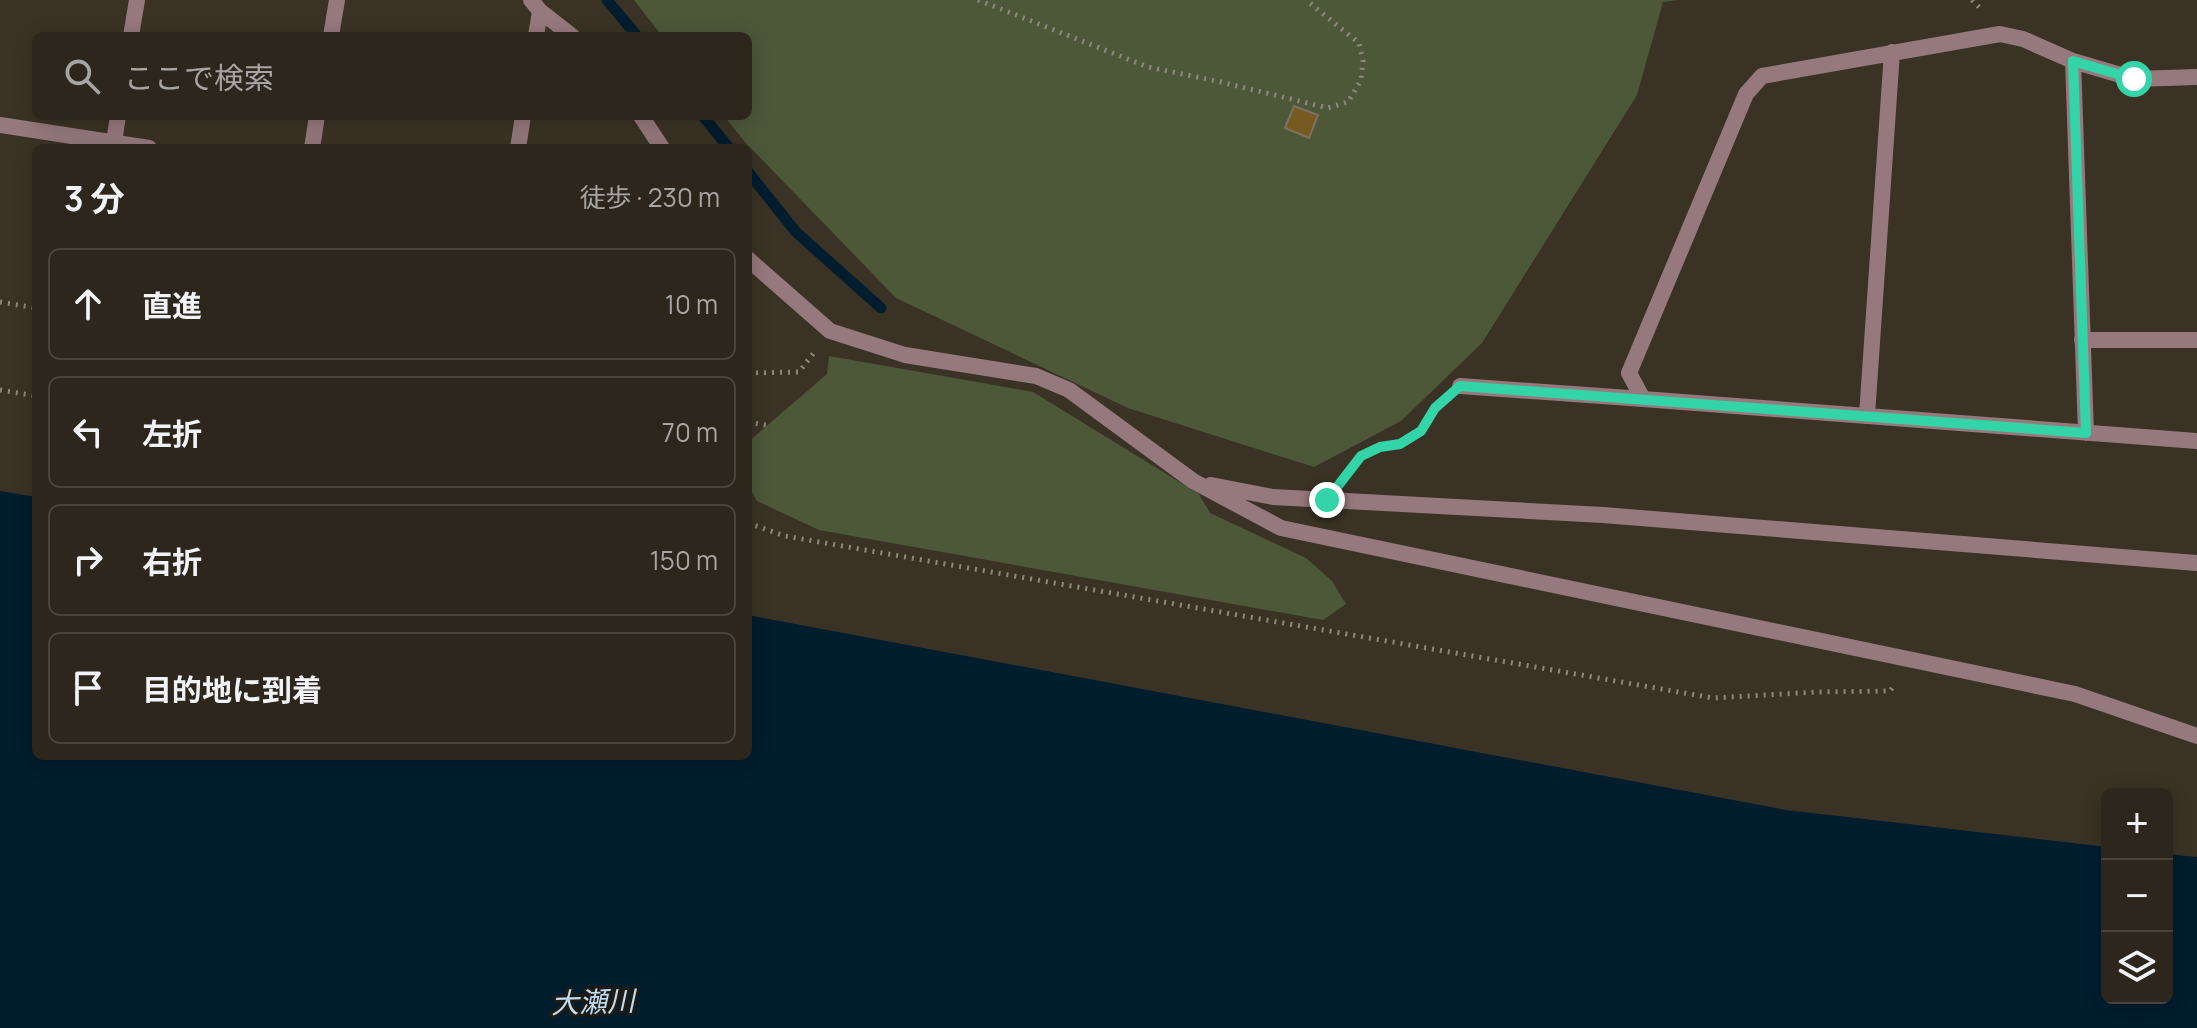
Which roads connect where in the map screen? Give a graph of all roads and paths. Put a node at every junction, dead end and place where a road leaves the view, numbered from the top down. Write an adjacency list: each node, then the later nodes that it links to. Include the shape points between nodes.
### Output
1 (137, 0): 6 (street)
2 (337, 0): 7 (street)
3 (978, 0): 4 (path, via 1148,67 1328,108 1348,102 1361,80 1359,43)
4 (1306, 0)
5 (536, 6): 8 (street); 9 (street)
6 (132, 32)
7 (332, 32)
8 (536, 32)
9 (567, 32)
10 (1892, 52): 11 (street, via 2000,34); 33 (street, via 1762,76 1746,94 1629,373); 34 (street)
11 (2073, 61): 12 (street, via 2134,79); 27 (street)
12 (2197, 77)
13 (117, 120): 18 (street)
14 (316, 120): 20 (street)
15 (522, 120): 21 (street)
16 (644, 120): 22 (street)
17 (0, 125): 18 (street)
18 (114, 142): 19 (street)
19 (126, 144)
20 (313, 144)
21 (519, 144)
22 (659, 144)
23 (752, 263): 26 (street)
24 (0, 302): 25 (path)
25 (32, 307)
26 (830, 331): 29 (path, via 799,372); 39 (street, via 905,355 1036,376 1069,390)
27 (2082, 340): 28 (street); 37 (street)
28 (2197, 340)
29 (752, 373)
30 (1460, 386): 33 (street); 40 (path, via 1435,408 1421,431 1361,456)
31 (0, 390): 32 (path)
32 (32, 395)
33 (1643, 399): 34 (street)
34 (1867, 415): 37 (street)
35 (752, 423): 36 (path)
36 (771, 426)
37 (2086, 433): 38 (street)
38 (2197, 441)
39 (1193, 481): 40 (street, via 1273,497); 43 (street, via 1281,528)
40 (1327, 500): 42 (street, via 1603,515)
41 (752, 524): 43 (path, via 785,536 1713,698 1890,691)
42 (2197, 563)
43 (1913, 659): 44 (street, via 2075,694)
44 (2197, 736)

